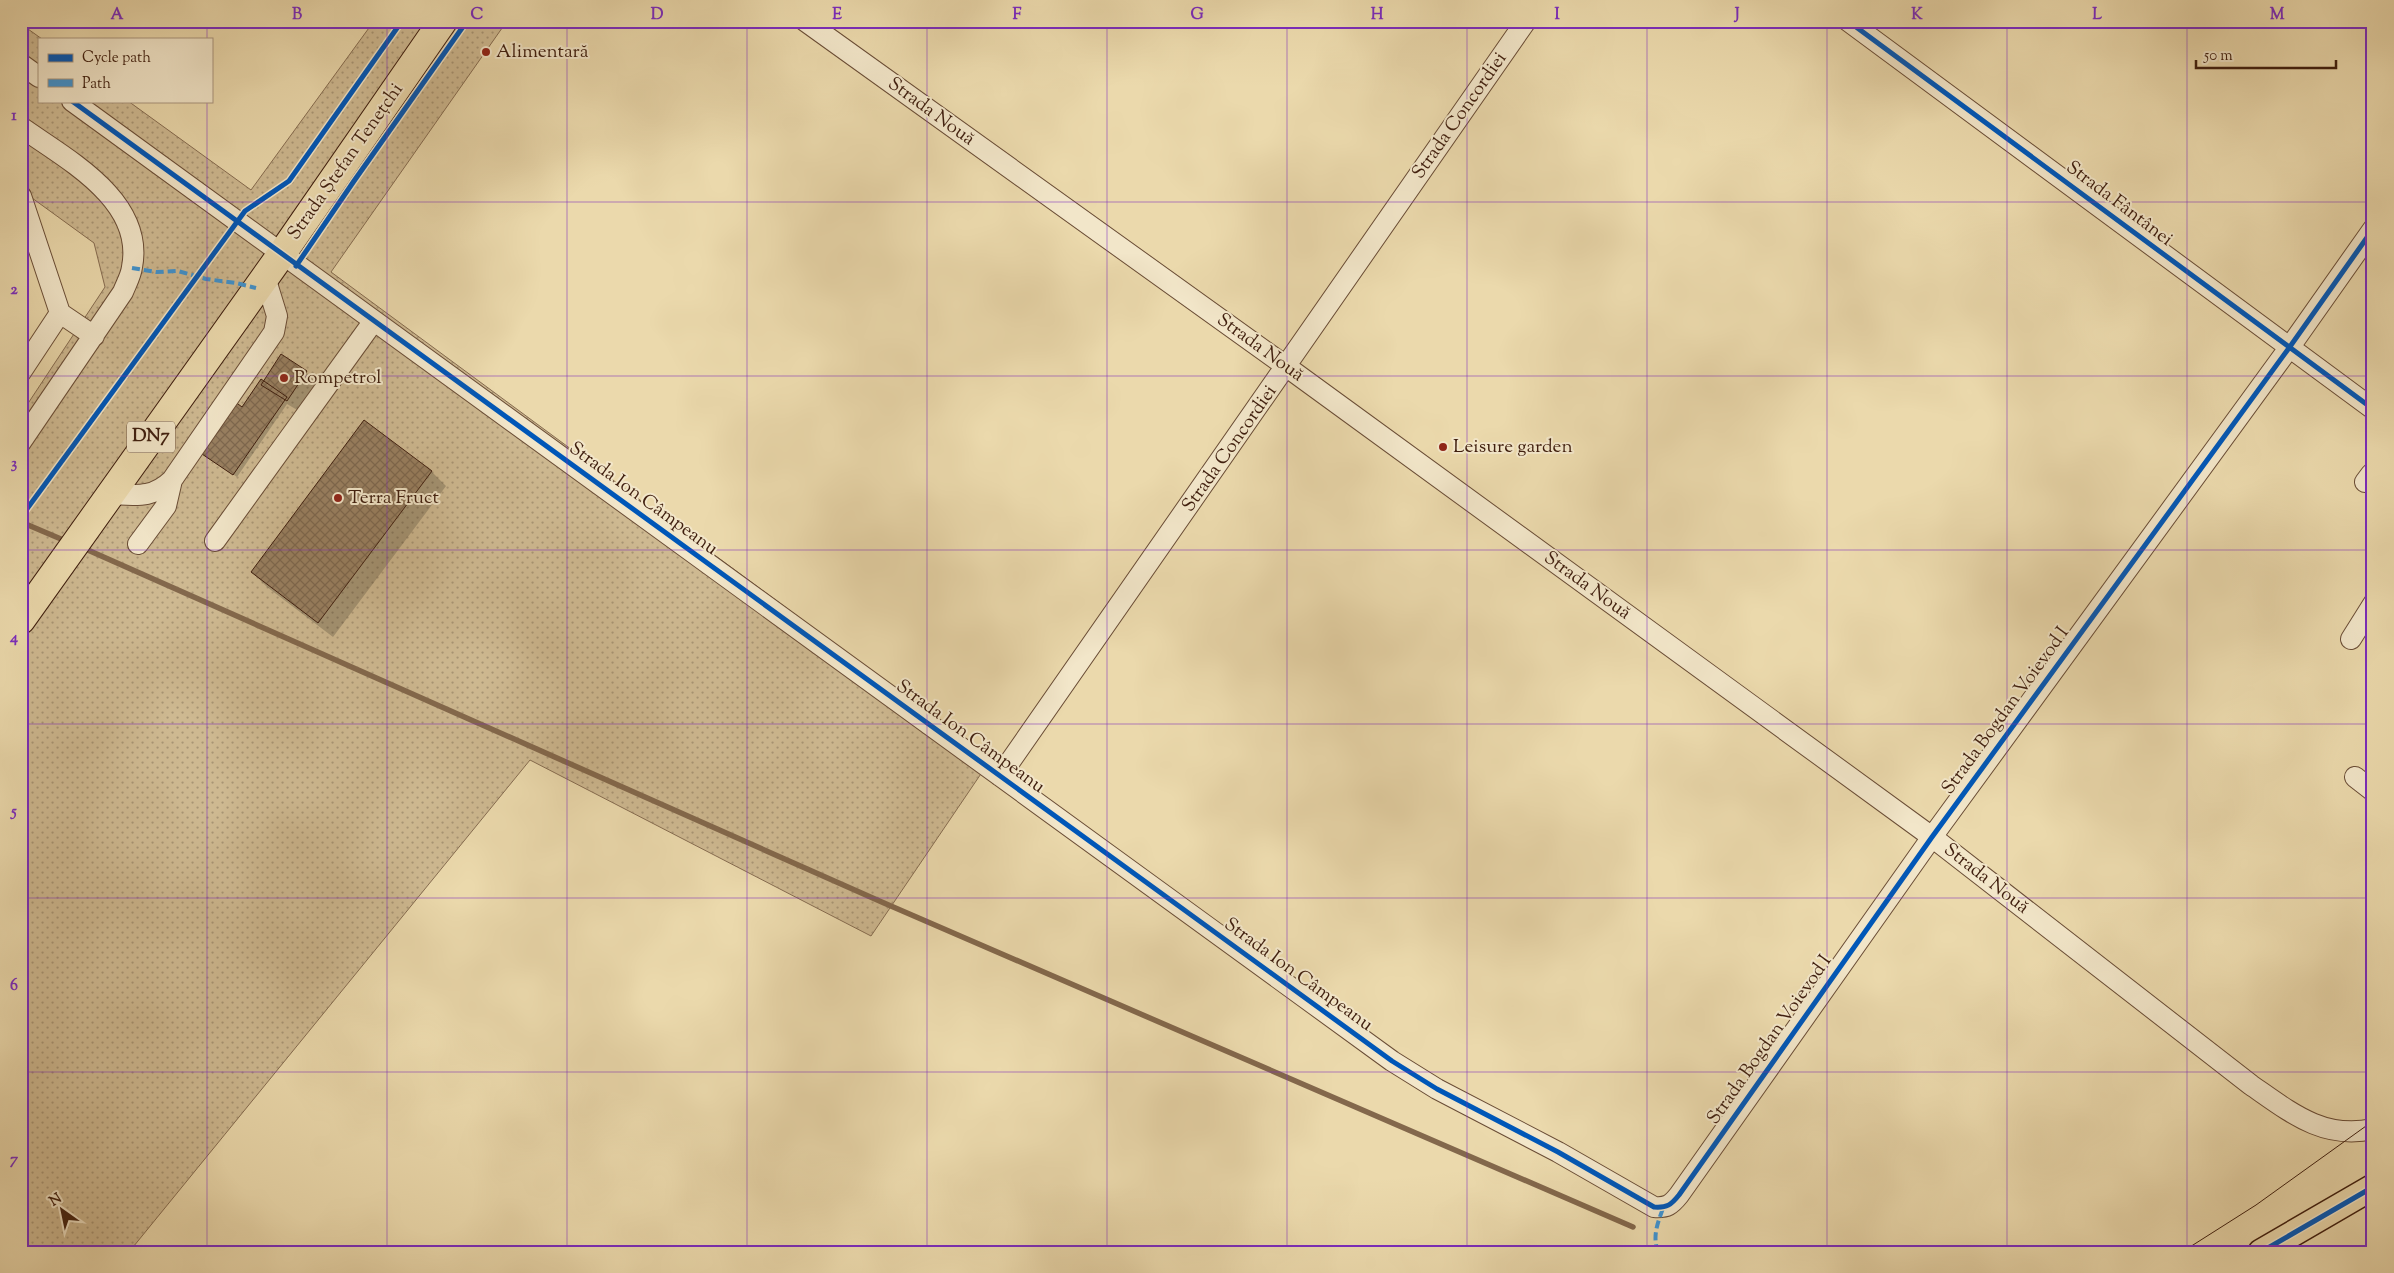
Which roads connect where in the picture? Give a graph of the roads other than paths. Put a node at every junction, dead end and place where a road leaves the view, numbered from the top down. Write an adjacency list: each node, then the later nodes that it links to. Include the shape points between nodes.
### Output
1 (443, 21): 11 (highway, Strada Ștefan Tenețchi / DN7)
2 (805, 21): 17 (street, Strada Nouă)
3 (1526, 21): 17 (street, Strada Concordiei)
4 (1848, 21): 16 (street, Strada Fântânei)
5 (21, 64): 6 (street)
6 (38, 76)
7 (73, 102): 11 (street, Strada Ion Câmpeanu)
8 (21, 126): 15 (street, via 103,187 132,236 132,268 123,292)
9 (21, 196): 13 (street)
10 (2373, 229): 16 (street, Strada Bogdan Voievod I)
11 (281, 255): 12 (highway, Strada Ștefan Tenețchi / DN7); 14 (street, Strada Ion Câmpeanu)
12 (265, 277): 21 (street, via 277,316 274,332); 22 (highway, Strada Ștefan Tenețchi / DN7)
13 (60, 313): 15 (street); 18 (street)
14 (373, 322): 23 (street); 28 (street, Strada Ion Câmpeanu)
15 (94, 336): 20 (street)
16 (2289, 348): 19 (street, Strada Fântânei); 31 (street, Strada Bogdan Voievod I)
17 (1286, 368): 28 (street, Strada Concordiei); 31 (street, Strada Nouă)
18 (21, 372)
19 (2373, 410)
20 (21, 442)
21 (172, 480): 22 (street, via 164,488 146,495); 24 (street, via 166,506)
22 (110, 494): 26 (highway, Strada Ștefan Tenețchi / DN7)
23 (215, 541)
24 (138, 544)
25 (2373, 604): 27 (street)
26 (21, 620)
27 (2351, 639)
28 (1000, 776): 34 (street, Strada Ion Câmpeanu, via 1408,1072 1654,1207)
29 (2355, 777): 30 (street)
30 (2373, 790)
31 (1932, 838): 32 (street, Strada Nouă, via 2230,1070 2288,1111 2332,1131); 34 (street, Strada Bogdan Voievod I, via 1679,1195)
32 (2373, 1129)
33 (2373, 1186): 35 (main road)
34 (1663, 1208)
35 (2261, 1252)

